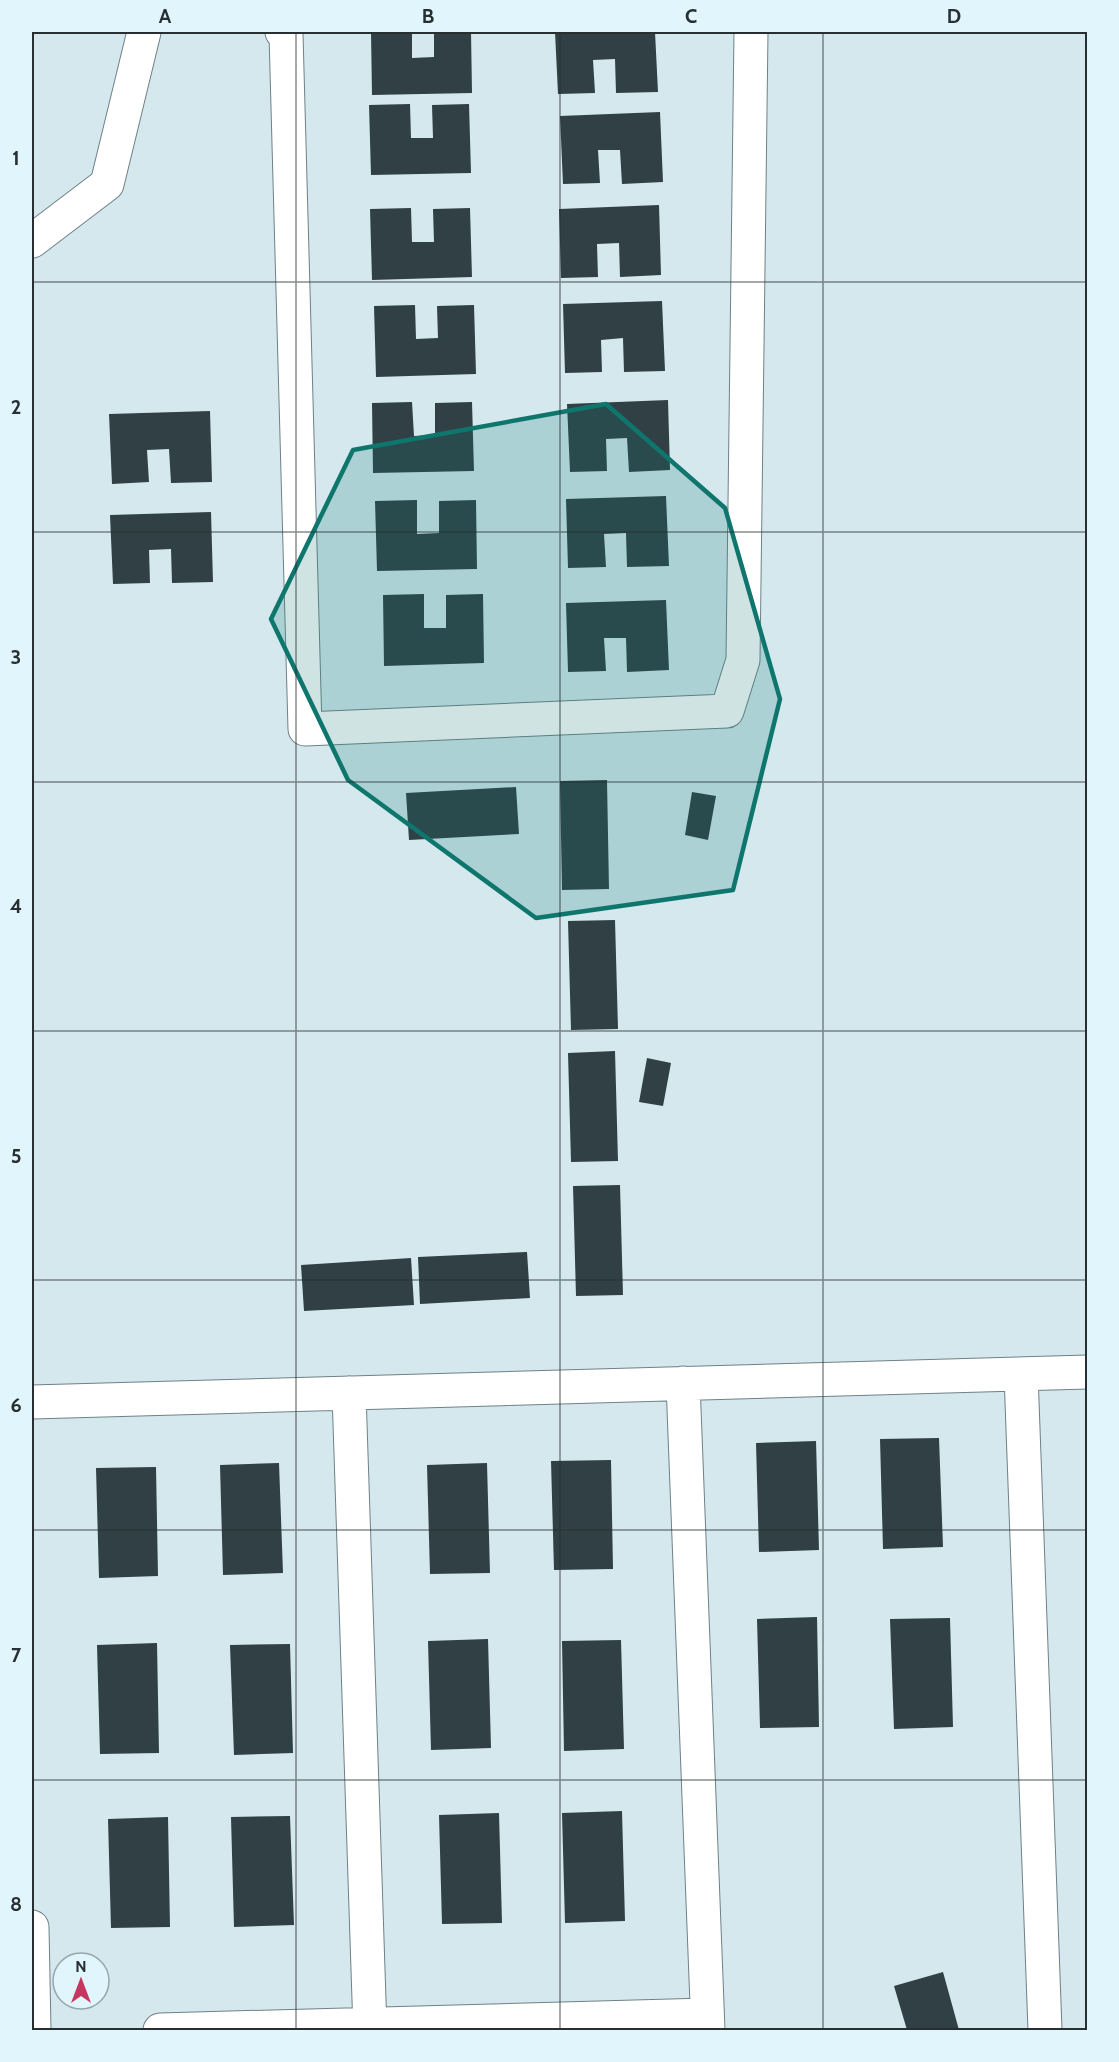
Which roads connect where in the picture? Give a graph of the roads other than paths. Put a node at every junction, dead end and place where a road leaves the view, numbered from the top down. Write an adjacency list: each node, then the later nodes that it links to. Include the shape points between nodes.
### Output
1 (144, 32): 4 (street, via 107,184)
2 (282, 32): 3 (street, via 286,34 304,729 727,711 743,660)
3 (751, 32)
4 (32, 240)
5 (1088, 1371): 6 (street)
6 (1021, 1374): 7 (street); 15 (street)
7 (683, 1383): 8 (street); 11 (street)
8 (349, 1393): 9 (street); 12 (street)
9 (32, 1402)
10 (32, 1926): 13 (street)
11 (708, 2023): 12 (street)
12 (370, 2028): 14 (street)
13 (34, 2031)
14 (160, 2031)
15 (1045, 2031)

